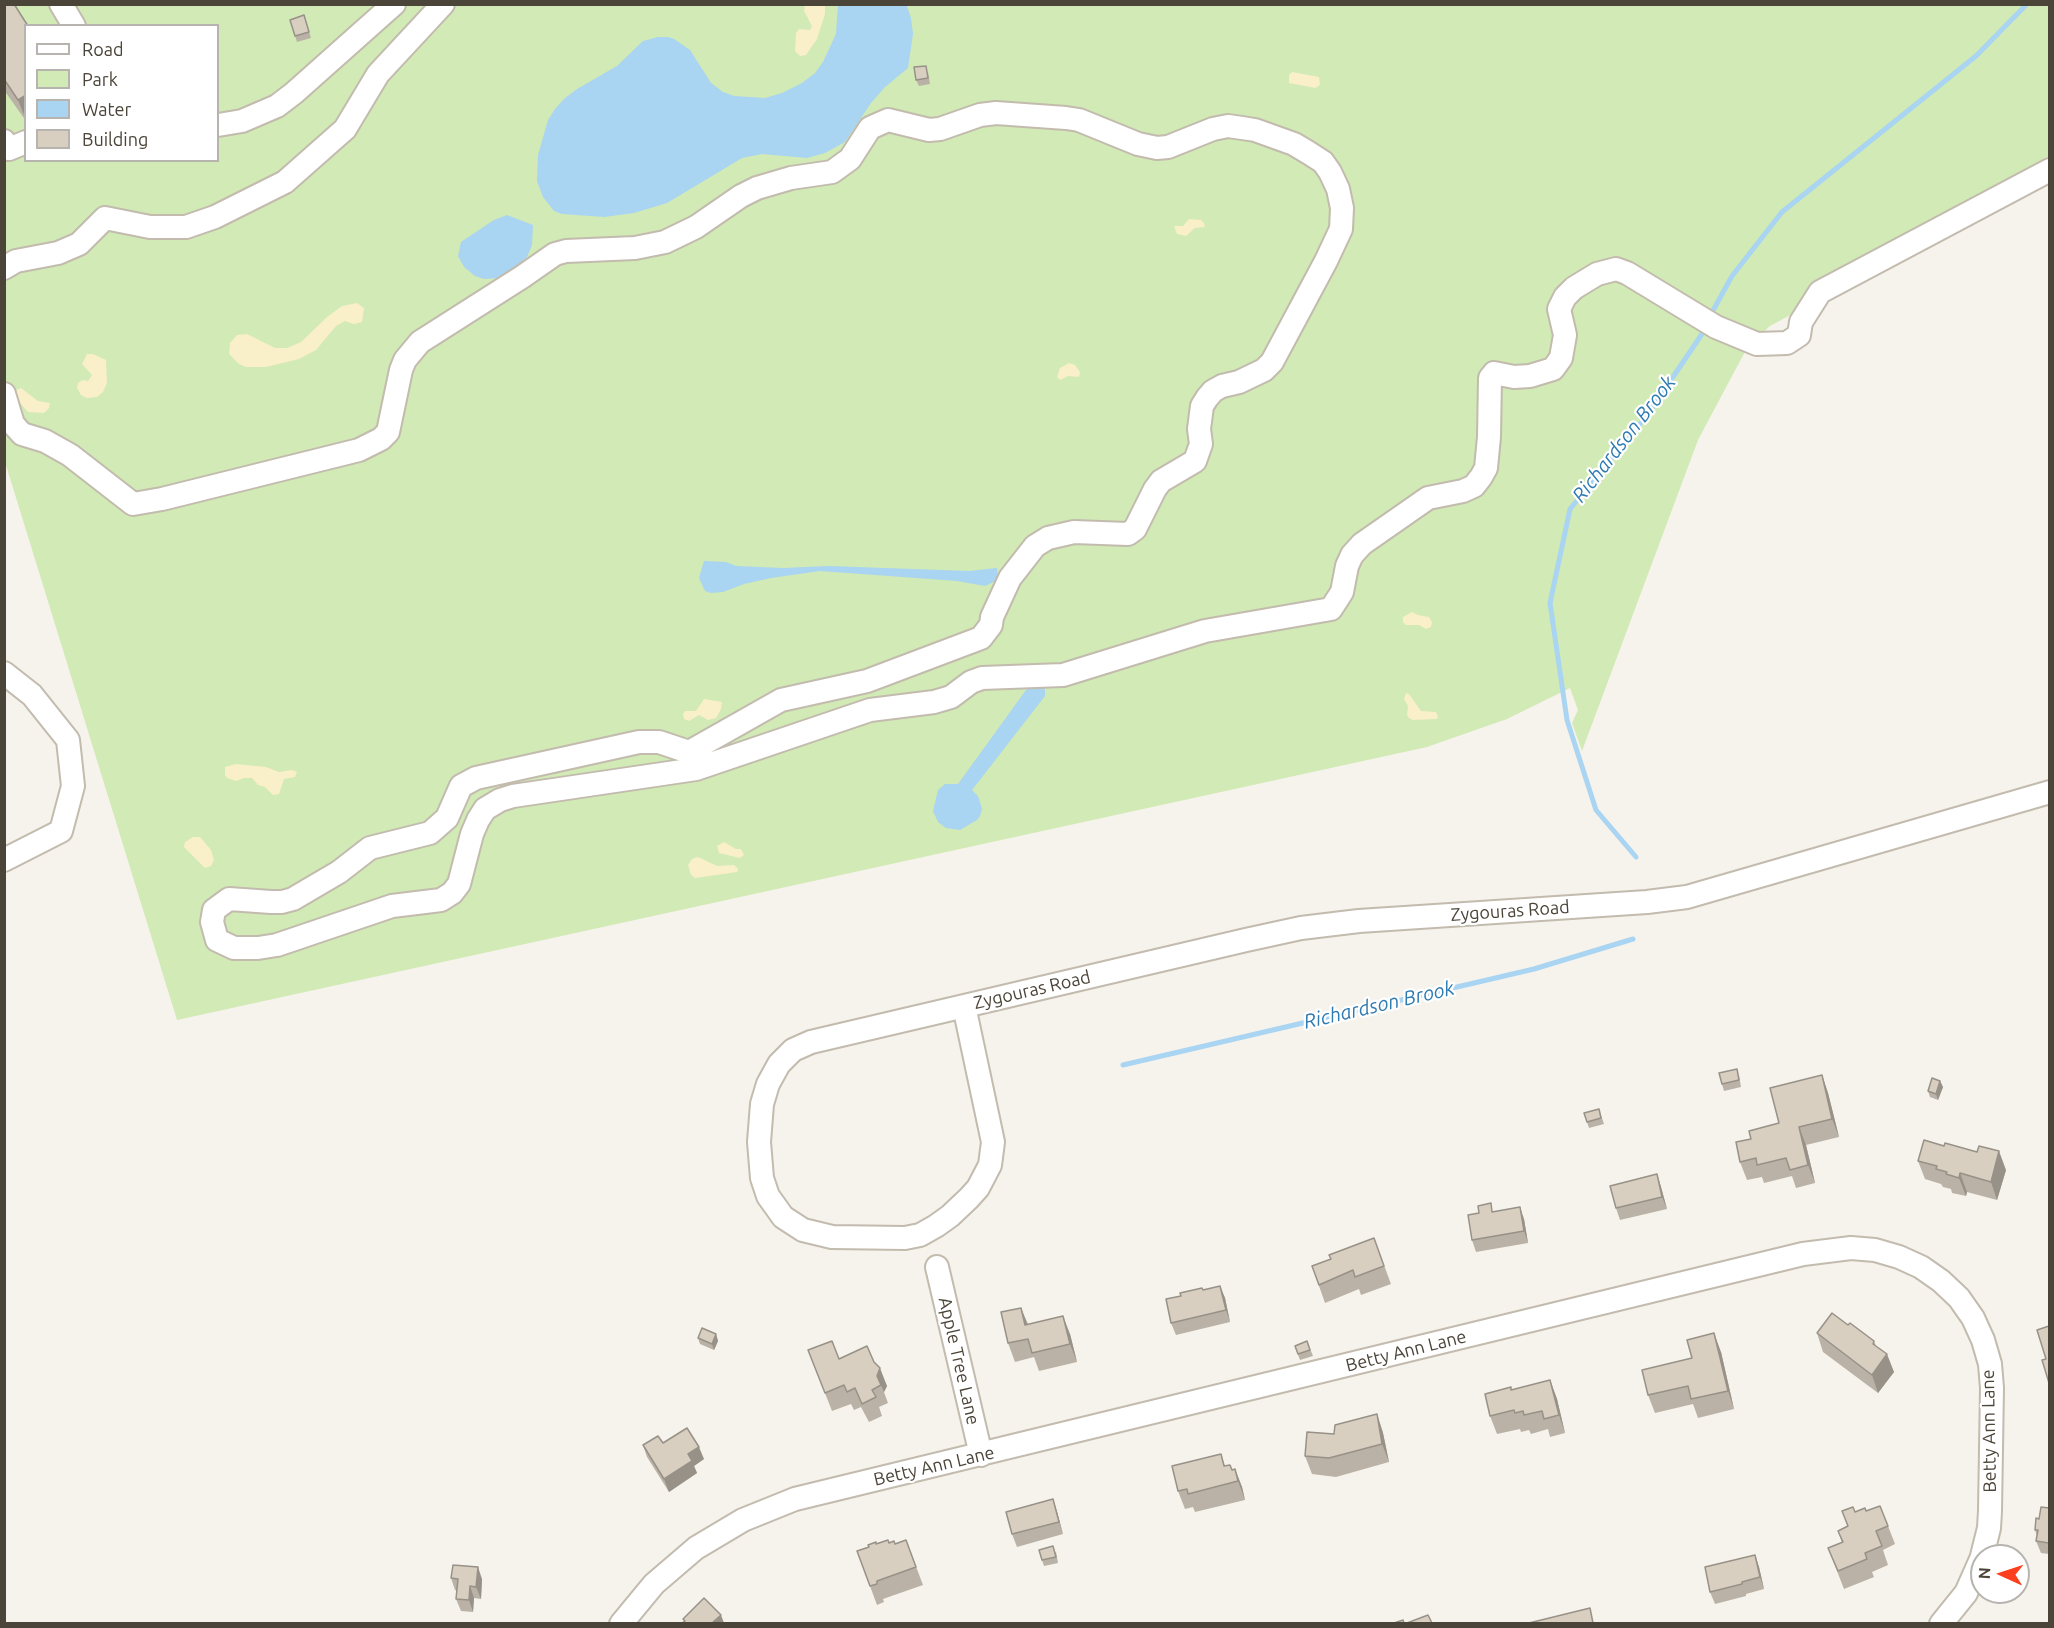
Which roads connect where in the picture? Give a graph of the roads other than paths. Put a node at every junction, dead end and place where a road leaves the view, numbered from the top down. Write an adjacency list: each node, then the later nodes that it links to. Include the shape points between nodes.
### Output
1 (61, 4): 4 (street)
2 (394, 4): 5 (street, via 277,105 242,121)
3 (443, 4): 9 (street, via 378,74 345,129 285,182 186,227 150,227 105,218 79,244 58,253 16,261)
4 (73, 24)
5 (219, 125)
6 (4, 141): 7 (street, via 9,149)
7 (24, 143)
8 (2049, 170): 10 (street, via 1820,292 1801,322 1799,335 1787,343 1757,344 1716,327 1617,269 1597,274 1574,288 1559,309 1564,335 1561,358 1553,369 1530,376 1494,373 1490,378 1489,437 1486,468 1481,477 1474,486 1428,498 1362,544 1349,560 1342,592 1331,609 1204,631 1063,675 982,678 951,697 870,710 696,769 500,800 485,809 478,820 459,884 441,900 392,906 258,948 234,948 217,940 212,922 214,910 229,898 282,902 339,872 370,848 430,832 447,819 461,786 476,778 639,742 659,742 690,752 781,700 867,681 981,638 992,626 992,617 1010,578 1035,546 1048,538 1074,532 1128,534 1135,529 1161,481 1195,462 1202,406 1207,398 1212,391 1264,370 1272,362 1321,271 1341,229 1338,189 1323,162 1284,140 1242,128 1213,129 1157,148 1066,118 996,113 929,130 888,120 870,128 850,159 832,172 757,188 665,242 555,254 420,342 401,370 388,432 359,450 133,504 70,455 22,434 13,424)
9 (4, 268)
10 (4, 394)
11 (4, 673): 13 (street, via 32,694 68,740 73,786 61,831)
12 (2049, 792): 14 (street, Zygouras Road, via 1687,897 1330,924)
13 (4, 860)
14 (964, 1006): 14 (street, Zygouras Road, via 811,1042 785,1056 764,1094 759,1142 765,1187 783,1217 804,1230 832,1237 905,1238 936,1226 978,1188 990,1165 993,1142)
15 (937, 1267): 16 (street, Apple Tree Lane)
16 (981, 1455): 17 (street, Betty Ann Lane, via 1803,1254 1851,1248 1875,1250 1914,1263 1941,1281 1959,1298 1983,1340 1992,1388 1990,1511); 19 (street, Betty Ann Lane, via 795,1499 743,1520 674,1565)
17 (1985, 1544)
18 (1970, 1584): 20 (street, Betty Ann Lane)
19 (621, 1623)
20 (1941, 1623)

